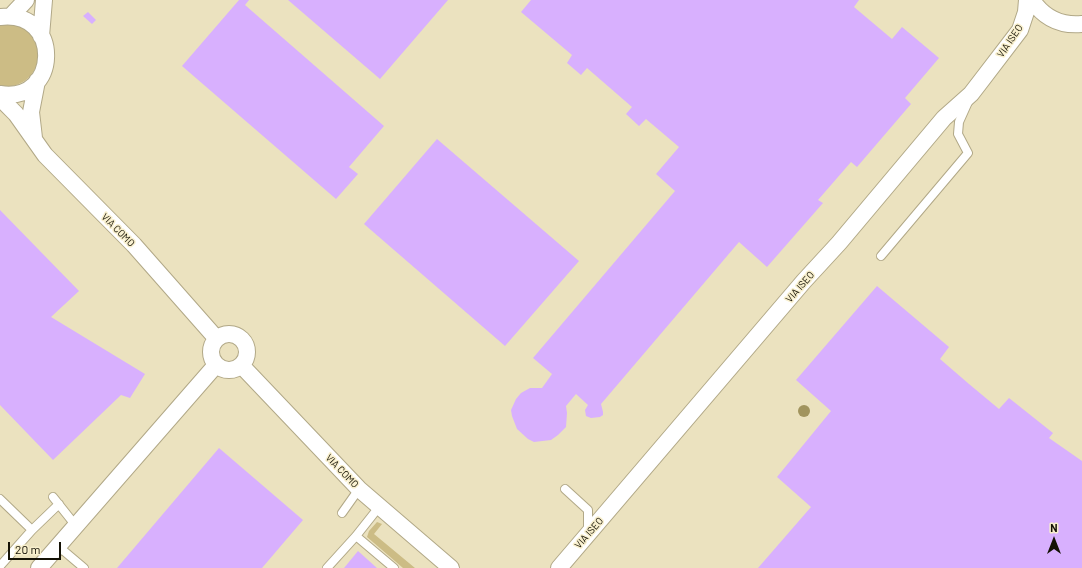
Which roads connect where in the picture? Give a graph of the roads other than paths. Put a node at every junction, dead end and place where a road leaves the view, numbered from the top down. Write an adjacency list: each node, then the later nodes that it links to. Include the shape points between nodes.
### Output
1 (26, 0): 5 (street)
2 (44, 0): 7 (street)
3 (1027, 0): 10 (street, VIA ISEO, via 1020,30)
4 (1032, 0): 6 (street, via 1042,12 1055,21 1069,25)
5 (3, 16): 7 (street, VIA COMO, via 26,21 35,27)
6 (1082, 24)
7 (41, 36): 8 (street, VIA COMO, via 46,46 46,60)
8 (38, 81): 9 (street, via 20,93); 12 (street, VIA COMO, via 31,112)
9 (0, 94)
10 (971, 94): 13 (lane, via 959,122 958,134 968,153); 26 (street, VIA ISEO, via 944,118)
11 (0, 98): 12 (street, VIA COMO, via 16,114)
12 (35, 141): 14 (street, VIA COMO, via 45,156 134,245)
13 (881, 256)
14 (216, 338): 15 (street, via 210,351); 16 (street, via 230,334 243,340 247,351)
15 (216, 365): 16 (street, via 226,370); 24 (street)
16 (241, 365): 17 (street, VIA COMO)
17 (359, 489): 22 (street, VIA COMO); 23 (lane)
18 (565, 489): 26 (lane, via 588,510)
19 (53, 497): 21 (lane)
20 (1, 501): 25 (lane)
21 (59, 504): 24 (lane); 25 (lane)
22 (379, 507): 27 (lane); 34 (street, VIA COMO)
23 (342, 513)
24 (76, 526): 28 (street)
25 (32, 530): 29 (lane)
26 (588, 534): 35 (street, VIA ISEO)
27 (356, 536): 32 (lane); 33 (lane)
28 (58, 546): 30 (street); 31 (lane)
29 (0, 566)
30 (38, 568)
31 (84, 568)
32 (327, 568)
33 (394, 568)
34 (451, 568)
35 (559, 568)

